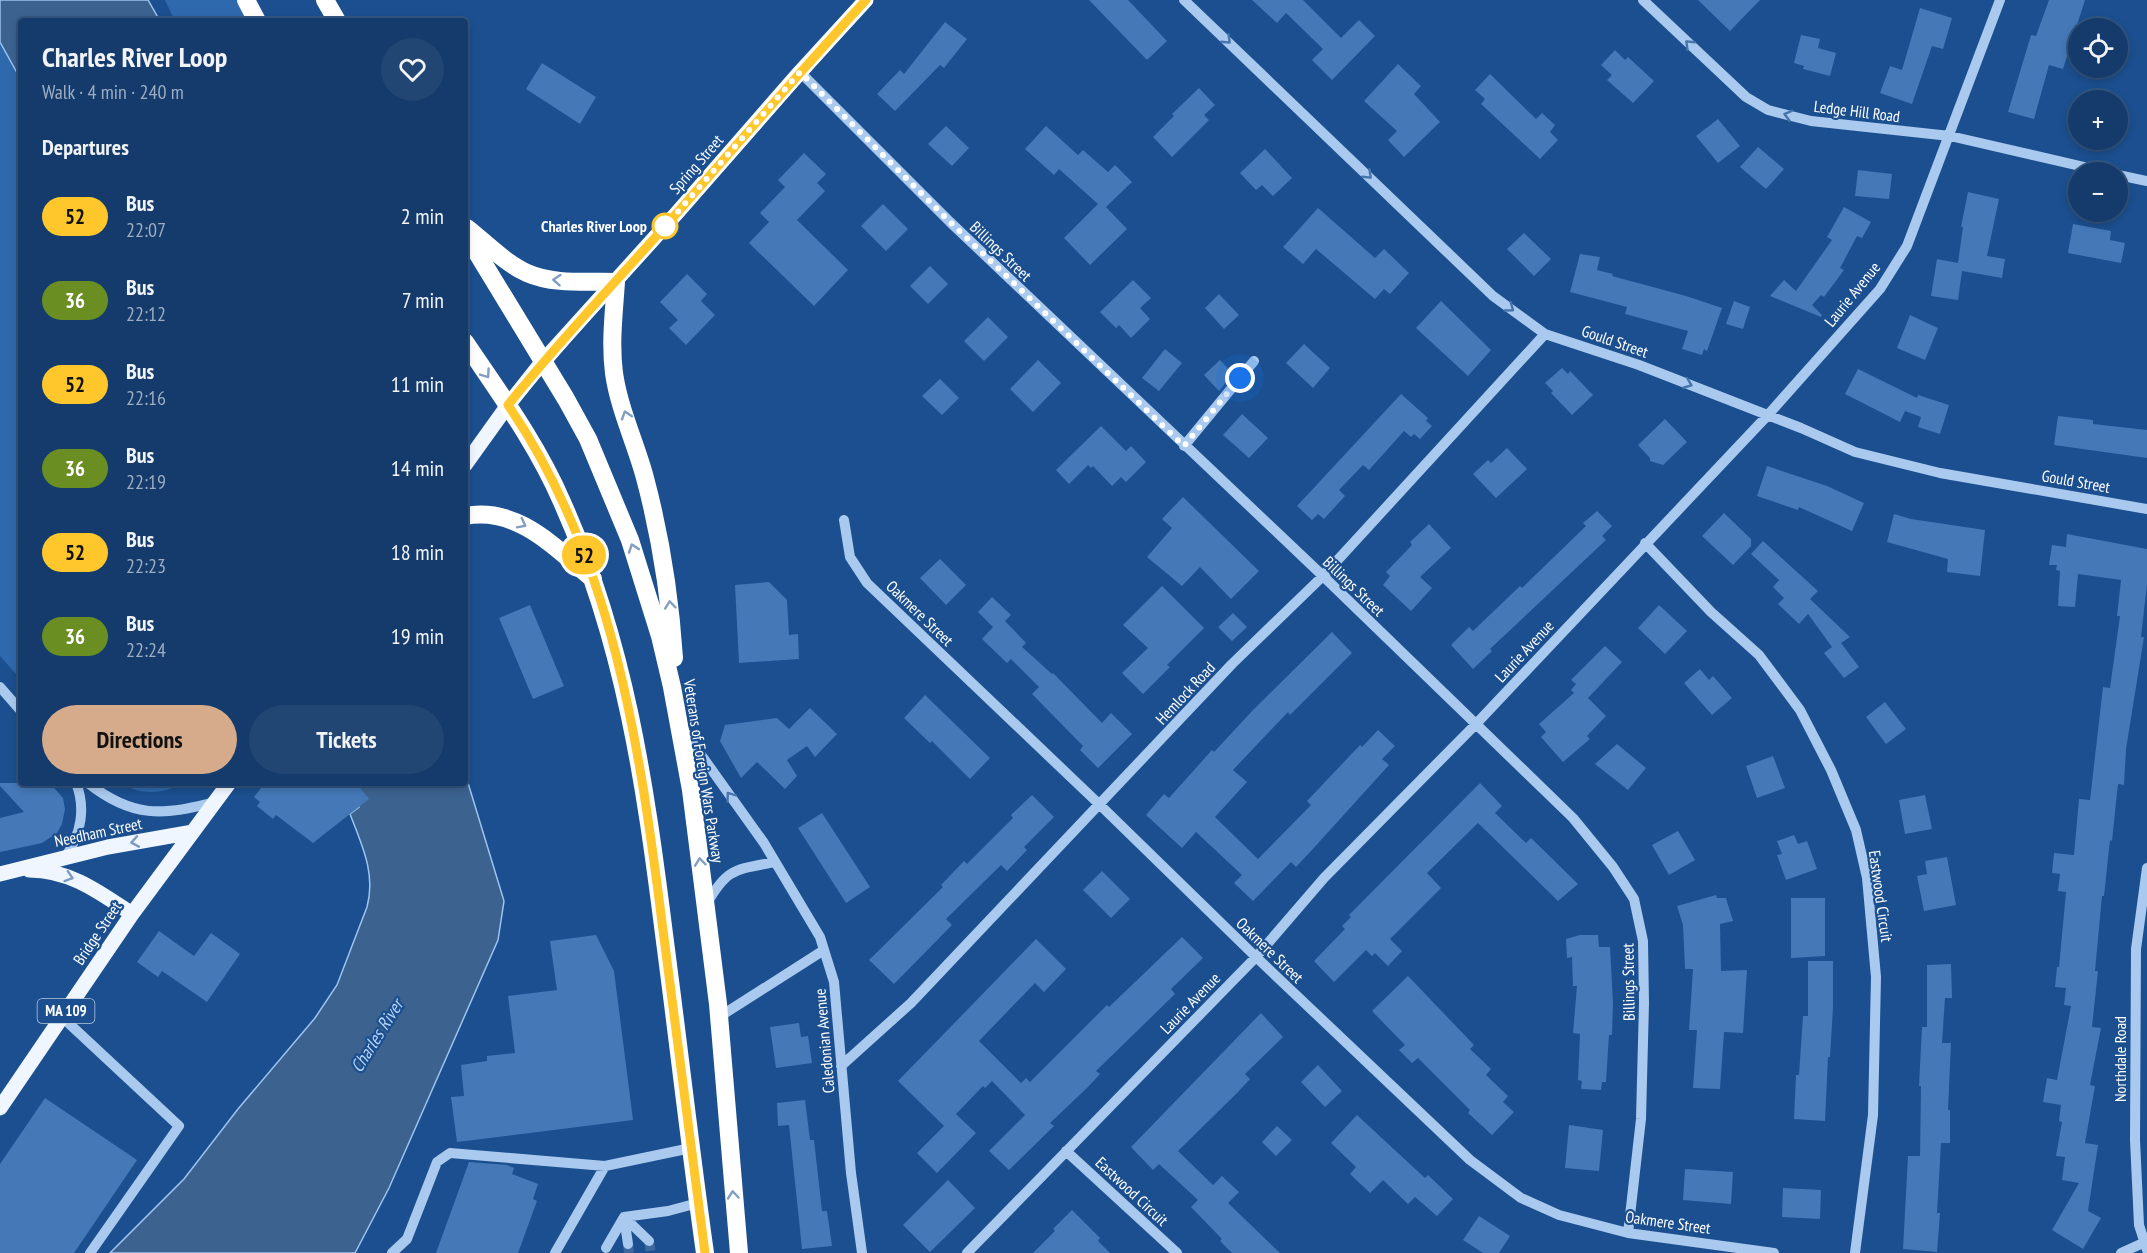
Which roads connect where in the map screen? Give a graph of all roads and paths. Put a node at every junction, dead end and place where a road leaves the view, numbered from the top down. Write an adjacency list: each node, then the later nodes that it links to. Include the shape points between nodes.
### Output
1 (246, 0): 7 (highway)
2 (325, 0): 8 (highway)
3 (866, 0): 9 (main road, Spring Street)
4 (1184, 0): 17 (street, Gould Street, one-way to 17, via 1493,296)
5 (1643, 0): 10 (street, Ledge Hill Road, one-way to 5, via 1811,121 1768,110 1746,97)
6 (2000, 0): 10 (street, Laurie Avenue)
7 (255, 18)
8 (335, 18)
9 (800, 72): 16 (main road, Spring Street); 23 (street, Billings Street)
10 (1950, 136): 11 (street, Ledge Hill Road); 22 (street, Laurie Avenue, via 1908,246 1885,280)
11 (2068, 163)
12 (2128, 177): 13 (street)
13 (2147, 181)
14 (468, 228): 16 (highway, one-way to 14, via 551,280 529,274)
15 (468, 238): 19 (highway, Veterans of Foreign Wars Parkway)
16 (616, 282): 19 (main road, Spring Street); 34 (highway, one-way to 16, via 663,557 614,370)
17 (1545, 334): 22 (street, Gould Street, one-way to 22, via 1639,364); 29 (street, Hemlock Road)
18 (468, 346): 21 (highway, one-way to 21)
19 (543, 361): 21 (main road, Spring Street); 34 (highway, Veterans of Foreign Wars Parkway, one-way to 19, via 660,636 623,521 588,439)
20 (1254, 361): 23 (street)
21 (508, 405): 24 (main road, Spring Street); 30 (highway, via 547,471)
22 (1767, 416): 25 (street, Gould Street, via 1855,452 1940,473); 28 (street, Laurie Avenue)
23 (1184, 446): 29 (street, Billings Street)
24 (468, 461)
25 (2147, 509)
26 (468, 516): 30 (highway, one-way to 30, via 498,516 524,525)
27 (844, 520): 39 (street, Oakmere Street, via 850,557 867,583)
28 (1645, 543): 33 (street, Laurie Avenue); 72 (street, Eastwood Circuit, via 1759,655 1800,710 1856,830 1867,878 1876,976 1873,1115)
29 (1323, 576): 33 (street, Billings Street); 39 (street, Hemlock Road, via 1232,664)
30 (593, 579): 53 (highway, via 618,662 646,797)
31 (0, 687): 32 (street)
32 (18, 708)
33 (1476, 724): 48 (street, Laurie Avenue, via 1324,878); 58 (street, Billings Street, via 1573,818 1634,900 1644,941 1644,1003 1641,1119)
34 (680, 726): 42 (street, Caledonian Avenue, one-way to 34); 45 (highway, Veterans of Foreign Wars Parkway, one-way to 34)
35 (77, 786): 41 (street, via 82,807 80,825)
36 (92, 786): 38 (street, via 121,805 138,810 179,810)
37 (227, 786): 38 (main road, Bridge Street / MA 109)
38 (215, 802): 40 (main road, Bridge Street / MA 109)
39 (1100, 805): 48 (street, Oakmere Street); 51 (street, Hemlock Road, via 911,1003)
40 (193, 832): 41 (main road, Needham Street, one-way to 41); 46 (main road, Bridge Street / MA 109)
41 (66, 856): 44 (main road, Needham Street)
42 (775, 862): 45 (street, via 738,870 719,882); 47 (street, Caledonian Avenue)
43 (2147, 868): 61 (street, Northdale Road, via 2136,961 2135,1140 2139,1225)
44 (6, 873): 46 (main road, Needham Street, one-way to 46, via 39,870 72,877)
45 (705, 906): 50 (highway, Veterans of Foreign Wars Parkway)
46 (132, 914): 49 (main road, Bridge Street / MA 109)
47 (824, 950): 50 (street); 51 (street, Caledonian Avenue, via 834,982)
48 (1256, 957): 54 (street, Laurie Avenue); 58 (street, Oakmere Street, via 1470,1160 1521,1198 1559,1215)
49 (62, 1017): 52 (main road, Bridge Street / MA 109); 63 (street, via 179,1126)
50 (719, 1017): 67 (highway, Veterans of Foreign Wars Parkway, one-way to 50)
51 (841, 1066): 68 (street, Caledonian Avenue)
52 (0, 1108)
53 (691, 1148): 55 (street); 56 (highway)
54 (1066, 1151): 69 (street, Laurie Avenue); 70 (street, Eastwood Circuit)
55 (605, 1166): 64 (street, via 450,1153 437,1162 407,1239); 65 (street)
56 (698, 1203): 57 (street); 66 (highway)
57 (624, 1217): 59 (street); 60 (street); 62 (street)
58 (1628, 1233): 71 (street, Oakmere Street)
59 (649, 1241)
60 (628, 1244)
61 (2145, 1247): 73 (street)
62 (606, 1248)
63 (90, 1253)
64 (392, 1253)
65 (555, 1253)
66 (705, 1253)
67 (739, 1253)
68 (862, 1253)
69 (967, 1253)
70 (1177, 1253)
71 (1774, 1253)
72 (1856, 1253)
73 (2121, 1253)

